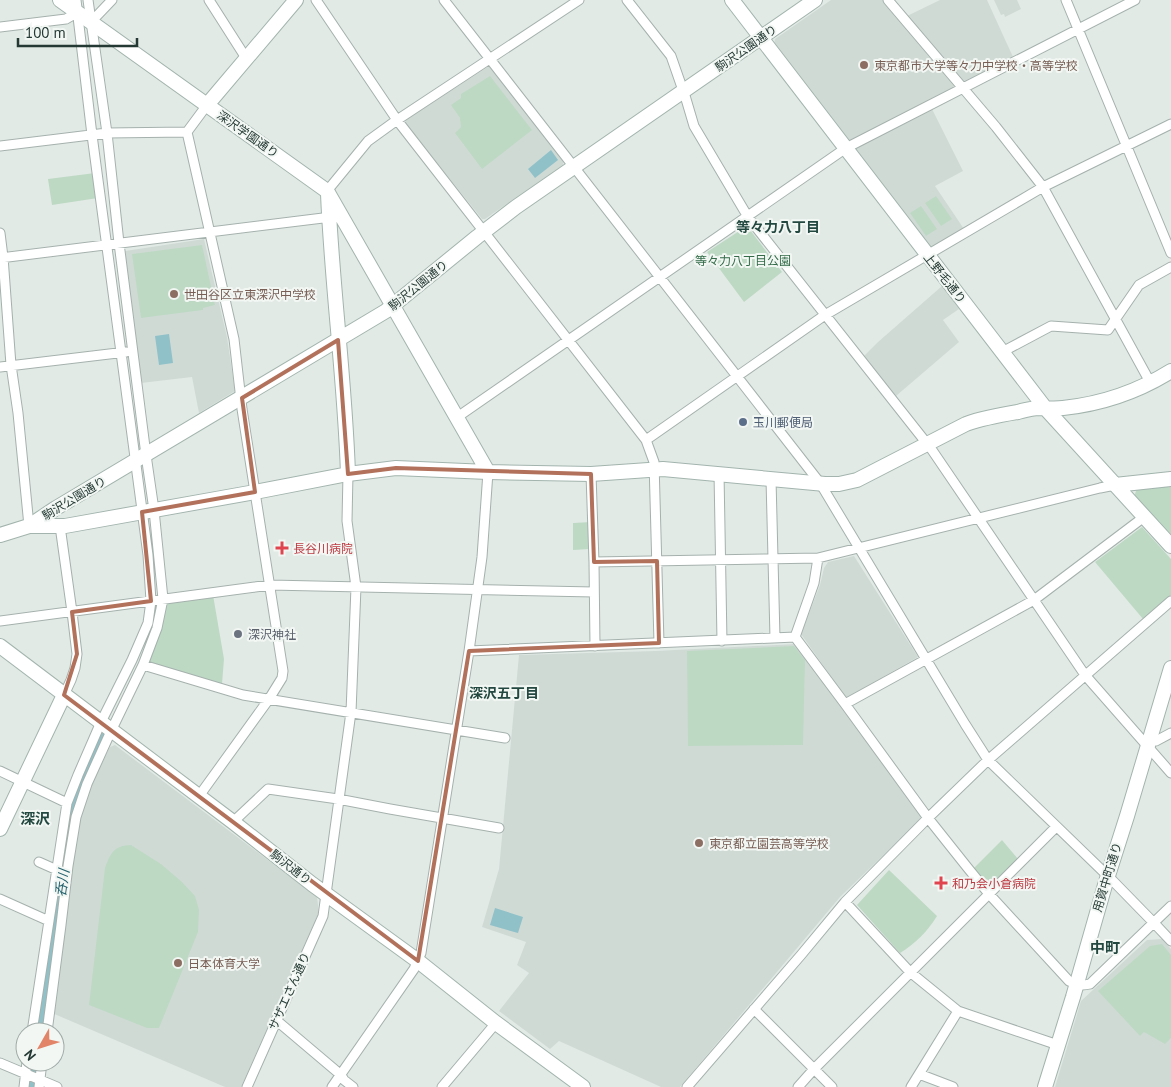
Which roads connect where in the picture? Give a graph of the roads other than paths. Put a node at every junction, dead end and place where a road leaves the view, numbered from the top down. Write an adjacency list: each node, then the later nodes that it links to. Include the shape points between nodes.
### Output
1 (60, 0): 15 (street, 深沢学園通り)
2 (88, 0): 16 (street)
3 (112, 0): 16 (street)
4 (209, 0): 20 (street)
5 (296, 0): 20 (street)
6 (316, 0): 25 (street)
7 (444, 0): 21 (street)
8 (579, 0): 21 (street)
9 (626, 0): 23 (street, via 671,56)
10 (732, 0): 19 (street, 上野毛通り)
11 (815, 0): 19 (street, 駒沢公園通り)
12 (888, 0): 22 (street)
13 (1066, 0): 18 (street)
14 (1135, 0): 18 (street)
15 (77, 6): 16 (street, 深沢学園通り); 17 (street, via 66,19); 29 (street)
16 (91, 22): 24 (street, 深沢学園通り); 27 (street)
17 (0, 27)
18 (1078, 29): 22 (street); 31 (street)
19 (761, 37): 23 (street, 駒沢公園通り); 32 (street, 上野毛通り)
20 (246, 58): 24 (street)
21 (490, 59): 25 (street); 33 (street)
22 (963, 88): 32 (street); 34 (street)
23 (683, 91): 33 (street, 駒沢公園通り); 36 (street, via 694,126)
24 (207, 105): 28 (street); 35 (street, 深沢学園通り)
25 (397, 120): 35 (street, via 368,141); 40 (street)
26 (1171, 124): 31 (street)
27 (107, 132): 28 (street); 29 (street); 42 (street)
28 (188, 132): 39 (street)
29 (92, 135): 30 (street); 43 (street)
30 (0, 146)
31 (1127, 146): 34 (street); 44 (street)
32 (846, 148): 36 (street); 45 (street, 上野毛通り)
33 (574, 167): 40 (street, 駒沢公園通り); 48 (street)
34 (1043, 187): 45 (street); 51 (street)
35 (327, 191): 37 (street); 38 (street, 深沢学園通り)
36 (748, 217): 48 (street); 50 (street)
37 (329, 218): 38 (street); 39 (street); 52 (street)
38 (344, 220): 49 (street, 深沢学園通り)
39 (209, 232): 42 (street); 62 (street, via 234,339)
40 (484, 232): 49 (street, 駒沢公園通り); 53 (street)
41 (0, 233): 46 (street)
42 (119, 243): 43 (street); 54 (street)
43 (106, 245): 46 (street); 55 (street)
44 (1171, 253)
45 (927, 255): 50 (street); 56 (street, 上野毛通り)
46 (2, 257): 57 (street)
47 (1171, 267): 51 (street, via 1139,285)
48 (660, 278): 53 (street); 60 (street)
49 (393, 306): 52 (street, 駒沢公園通り); 64 (street, 深沢学園通り)
50 (825, 315): 60 (street); 66 (street)
51 (1116, 319): 56 (street, via 1108,330 1051,326); 61 (street)
52 (338, 340): 62 (street, 駒沢公園通り); 70 (street)
53 (568, 341): 64 (street); 65 (street)
54 (133, 351): 55 (street); 67 (street)
55 (121, 352): 57 (street); 67 (street)
56 (1002, 352): 63 (street, 上野毛通り)
57 (11, 365): 58 (street); 81 (street)
58 (0, 367)
59 (1171, 371): 61 (street)
60 (737, 376): 65 (street); 75 (street)
61 (1150, 382): 63 (street, via 1101,401)
62 (242, 398): 67 (street, 駒沢公園通り); 77 (street)
63 (1046, 409): 66 (street, via 987,417); 76 (street, 上野毛通り)
64 (456, 418): 69 (street, 深沢学園通り)
65 (646, 440): 68 (street)
66 (928, 444): 75 (street, via 853,481); 80 (street)
67 (140, 458): 78 (street); 78 (street); 81 (street, 駒沢公園通り)
68 (654, 469): 71 (street); 72 (street); 89 (street)
69 (488, 472): 70 (street, via 396,468); 71 (street); 93 (street)
70 (348, 474): 77 (street); 92 (street, サザエさん通り, via 347,521)
71 (591, 474): 90 (street)
72 (719, 474): 73 (street); 88 (street)
73 (771, 478): 75 (street); 87 (street)
74 (1171, 480): 76 (street)
75 (820, 483): 85 (street)
76 (1115, 485): 79 (street, 上野毛通り); 80 (street)
77 (255, 492): 78 (street); 91 (street)
78 (148, 511): 82 (street); 95 (street); 98 (street)
79 (1144, 517): 84 (street, 上野毛通り); 96 (street)
80 (979, 518): 85 (street); 96 (street)
81 (29, 526): 82 (street); 83 (street, 駒沢公園通り)
82 (60, 526): 99 (street)
83 (0, 535)
84 (1171, 546)
85 (858, 548): 86 (street); 108 (street)
86 (818, 558): 87 (street); 102 (street, via 814,583)
87 (773, 559): 88 (street); 101 (street)
88 (720, 560): 89 (street); 103 (street)
89 (657, 561): 90 (street); 104 (street)
90 (594, 562): 94 (street)
91 (270, 585): 92 (street); 95 (street); 113 (street, via 283,671)
92 (356, 587): 93 (street); 115 (street, サザエさん通り)
93 (478, 590): 94 (street); 107 (street)
94 (594, 592): 106 (street)
95 (163, 600): 98 (street); 109 (street)
96 (1034, 600): 108 (street); 111 (street)
97 (1171, 601): 111 (street)
98 (150, 602): 99 (street); 116 (street, via 148,623)
99 (72, 612): 100 (street); 112 (street, via 77,654)
100 (0, 621)
101 (775, 638): 102 (street); 103 (street)
102 (795, 638): 114 (street)
103 (722, 640): 104 (street)
104 (659, 643): 106 (street)
105 (0, 646): 112 (street, 駒沢通り)
106 (595, 646): 107 (street)
107 (469, 651): 117 (street)
108 (927, 660): 114 (street); 121 (street)
109 (143, 665): 113 (street, via 243,695); 116 (street)
110 (1171, 668): 120 (street, 用賀中町通り)
111 (1085, 675): 120 (street); 121 (street)
112 (64, 695): 116 (street, 駒沢通り); 124 (street)
113 (269, 699): 115 (street); 125 (street)
114 (846, 704): 129 (street)
115 (351, 712): 117 (street); 126 (street, サザエさん通り)
116 (106, 726): 125 (street, 駒沢通り); 127 (street, via 78,775); 152 (street, via 76,817)
117 (456, 730): 119 (street); 128 (street)
118 (1171, 733): 120 (street)
119 (505, 738)
120 (1148, 743): 123 (street); 136 (street, 用賀中町通り)
121 (988, 760): 129 (street); 131 (street)
122 (0, 771): 124 (street)
123 (1171, 773)
124 (23, 782): 127 (street); 133 (street)
125 (198, 796): 130 (street, 駒沢通り)
126 (338, 799): 128 (street); 130 (street, via 268,789); 137 (street, サザエさん通り)
127 (67, 803): 135 (street)
128 (442, 818): 132 (street); 145 (street)
129 (928, 818): 138 (street); 140 (street)
130 (234, 822): 137 (street, 駒沢通り)
131 (1056, 827): 136 (street); 138 (street)
132 (499, 828)
133 (0, 829)
134 (38, 862): 135 (street)
135 (57, 870): 142 (street)
136 (1107, 876): 143 (street); 147 (street, 用賀中町通り)
137 (326, 894): 145 (street, 駒沢通り); 150 (street, サザエさん通り, via 323,916)
138 (988, 894): 146 (street); 147 (street)
139 (0, 899): 142 (street)
140 (845, 902): 146 (street); 148 (street)
141 (1171, 906): 143 (street)
142 (49, 921): 151 (street)
143 (1154, 923): 144 (street); 147 (street, via 1090,984)
144 (1171, 941)
145 (418, 962): 153 (street, 駒沢通り); 158 (street)
146 (910, 972): 149 (street); 156 (street)
147 (1076, 985): 154 (street, 用賀中町通り)
148 (754, 1008): 156 (street); 167 (street)
149 (958, 1011): 154 (street); 157 (street)
150 (276, 1020): 158 (street); 162 (street, サザエさん通り)
151 (34, 1022)
152 (47, 1022)
153 (496, 1023): 165 (street); 166 (street, 駒沢通り)
154 (1058, 1045): 172 (street, 用賀中町通り)
155 (0, 1063): 159 (street)
156 (814, 1069): 168 (street); 169 (street)
157 (919, 1074): 170 (street); 171 (street)
158 (340, 1075): 163 (street); 164 (street)
159 (34, 1079): 160 (street); 161 (street)
160 (24, 1087)
161 (57, 1087)
162 (247, 1087)
163 (332, 1087)
164 (353, 1087)
165 (442, 1087)
166 (583, 1087)
167 (686, 1087)
168 (798, 1087)
169 (832, 1087)
170 (911, 1087)
171 (953, 1087)
172 (1045, 1087)

